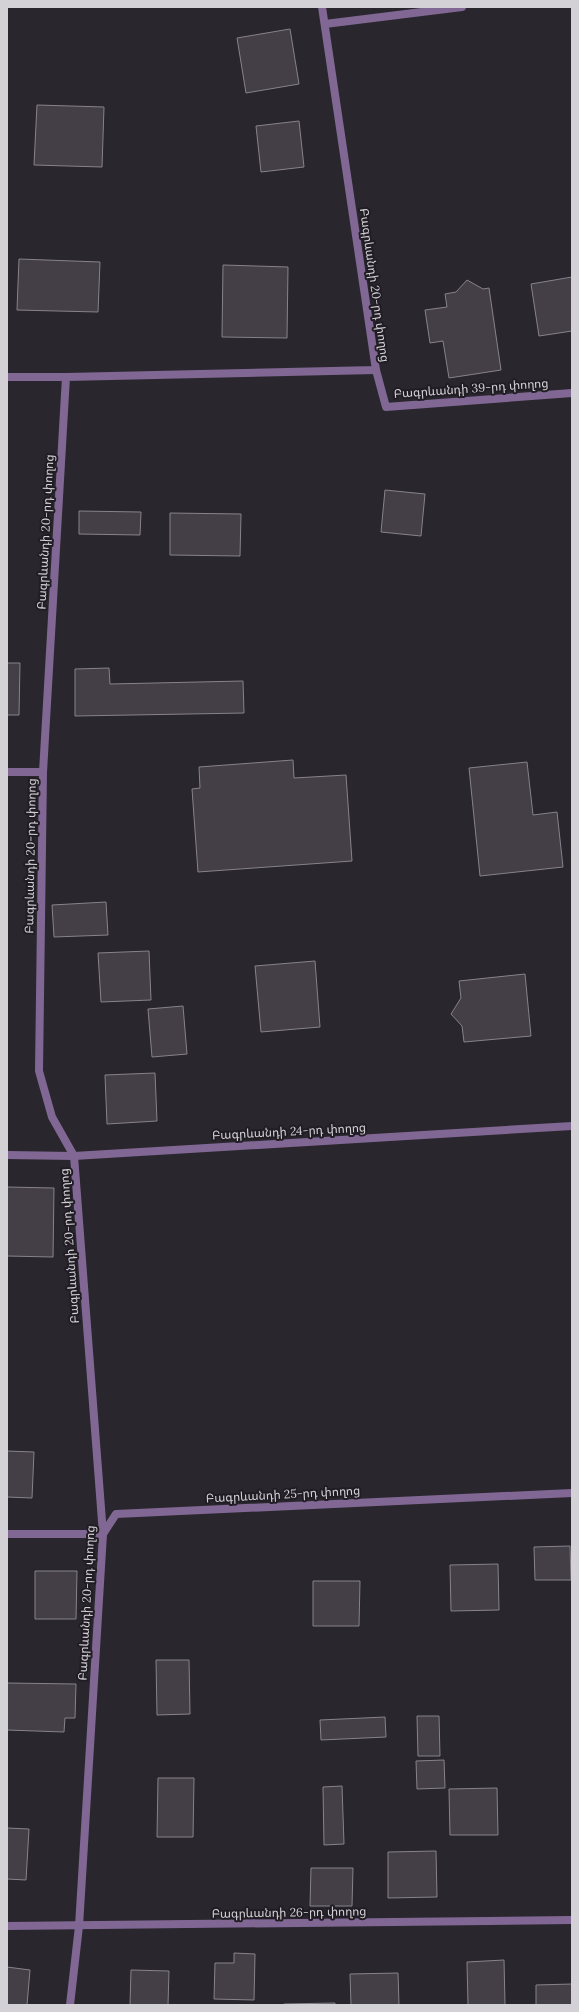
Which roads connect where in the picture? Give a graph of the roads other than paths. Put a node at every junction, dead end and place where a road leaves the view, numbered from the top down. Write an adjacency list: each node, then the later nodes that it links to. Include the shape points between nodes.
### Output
1 (322, 7): 3 (street, Բագրևանդի 20-րդ փողոց)
2 (462, 7): 3 (street)
3 (324, 24): 4 (street, Բագրևանդի 20-րդ փողոց)
4 (376, 370): 6 (street, Բագրևանդի 20-րդ փողոց); 7 (street, Բագրևանդի 39-րդ փողոց, via 386,407)
5 (7, 377): 6 (street)
6 (66, 377): 9 (street, Բագրևանդի 20-րդ փողոց)
7 (572, 393)
8 (7, 772): 9 (street)
9 (43, 772): 12 (street, Բագրևանդի 20-րդ փողոց, via 39,1071 52,1117)
10 (572, 1126): 12 (street, Բագրևանդի 24-րդ փողոց)
11 (7, 1155): 12 (street, Բագրևանդի 24-րդ փողոց)
12 (74, 1156): 15 (street, Բագրևանդի 20-րդ փողոց)
13 (572, 1493): 15 (street, Բագրևանդի 25-րդ փողոց, via 116,1514)
14 (7, 1534): 15 (street)
15 (103, 1534): 18 (street, Բագրևանդի 20-րդ փողոց)
16 (572, 1920): 18 (street, Բագրևանդի 26-րդ փողոց)
17 (7, 1926): 18 (street, Բագրևանդի 26-րդ փողոց)
18 (79, 1926): 19 (street, Բագրևանդի 20-րդ փողոց)
19 (70, 2005)

